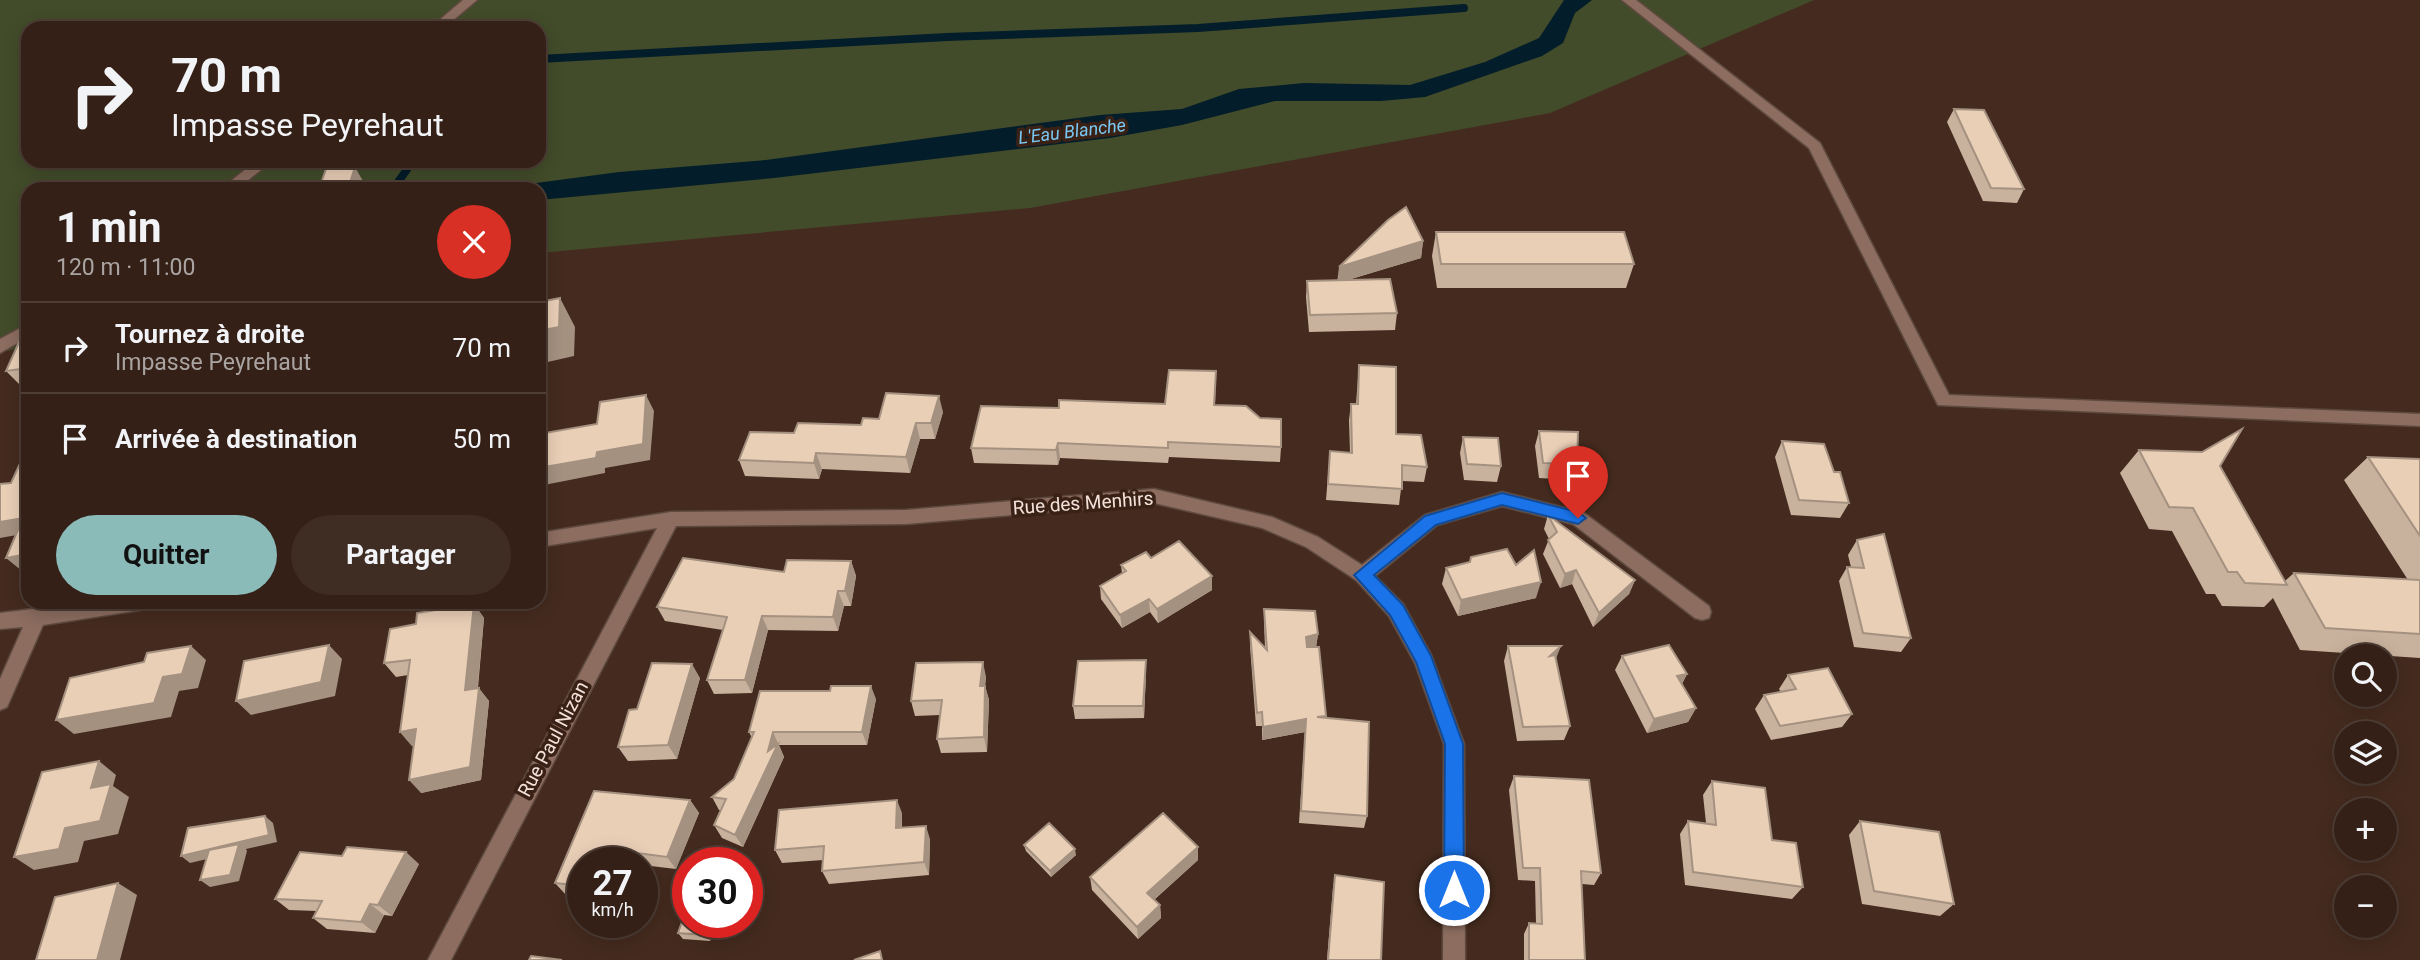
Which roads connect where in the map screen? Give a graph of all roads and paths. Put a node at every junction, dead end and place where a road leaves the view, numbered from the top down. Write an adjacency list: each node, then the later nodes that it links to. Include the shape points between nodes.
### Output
1 (471, 0): 3 (street)
2 (1628, 0): 8 (street, via 1815,146 1944,401)
3 (445, 21)
4 (256, 168): 5 (street)
5 (237, 182)
6 (21, 334): 7 (street)
7 (0, 347)
8 (2420, 420)
9 (671, 519): 10 (street, Rue des Menhirs); 11 (street, Rue des Menhirs, via 906,517 1154,496 1266,522 1312,542); 17 (street, Rue Paul Nizan)
10 (546, 539)
11 (1363, 575): 13 (street, via 1431,520 1502,499 1578,518); 18 (street, Rue des Menhirs, via 1396,610 1424,661 1454,744)
12 (95, 609): 14 (street)
13 (1703, 612)
14 (37, 618): 15 (street); 16 (street)
15 (0, 621)
16 (0, 701)
17 (439, 960)
18 (1454, 960)

